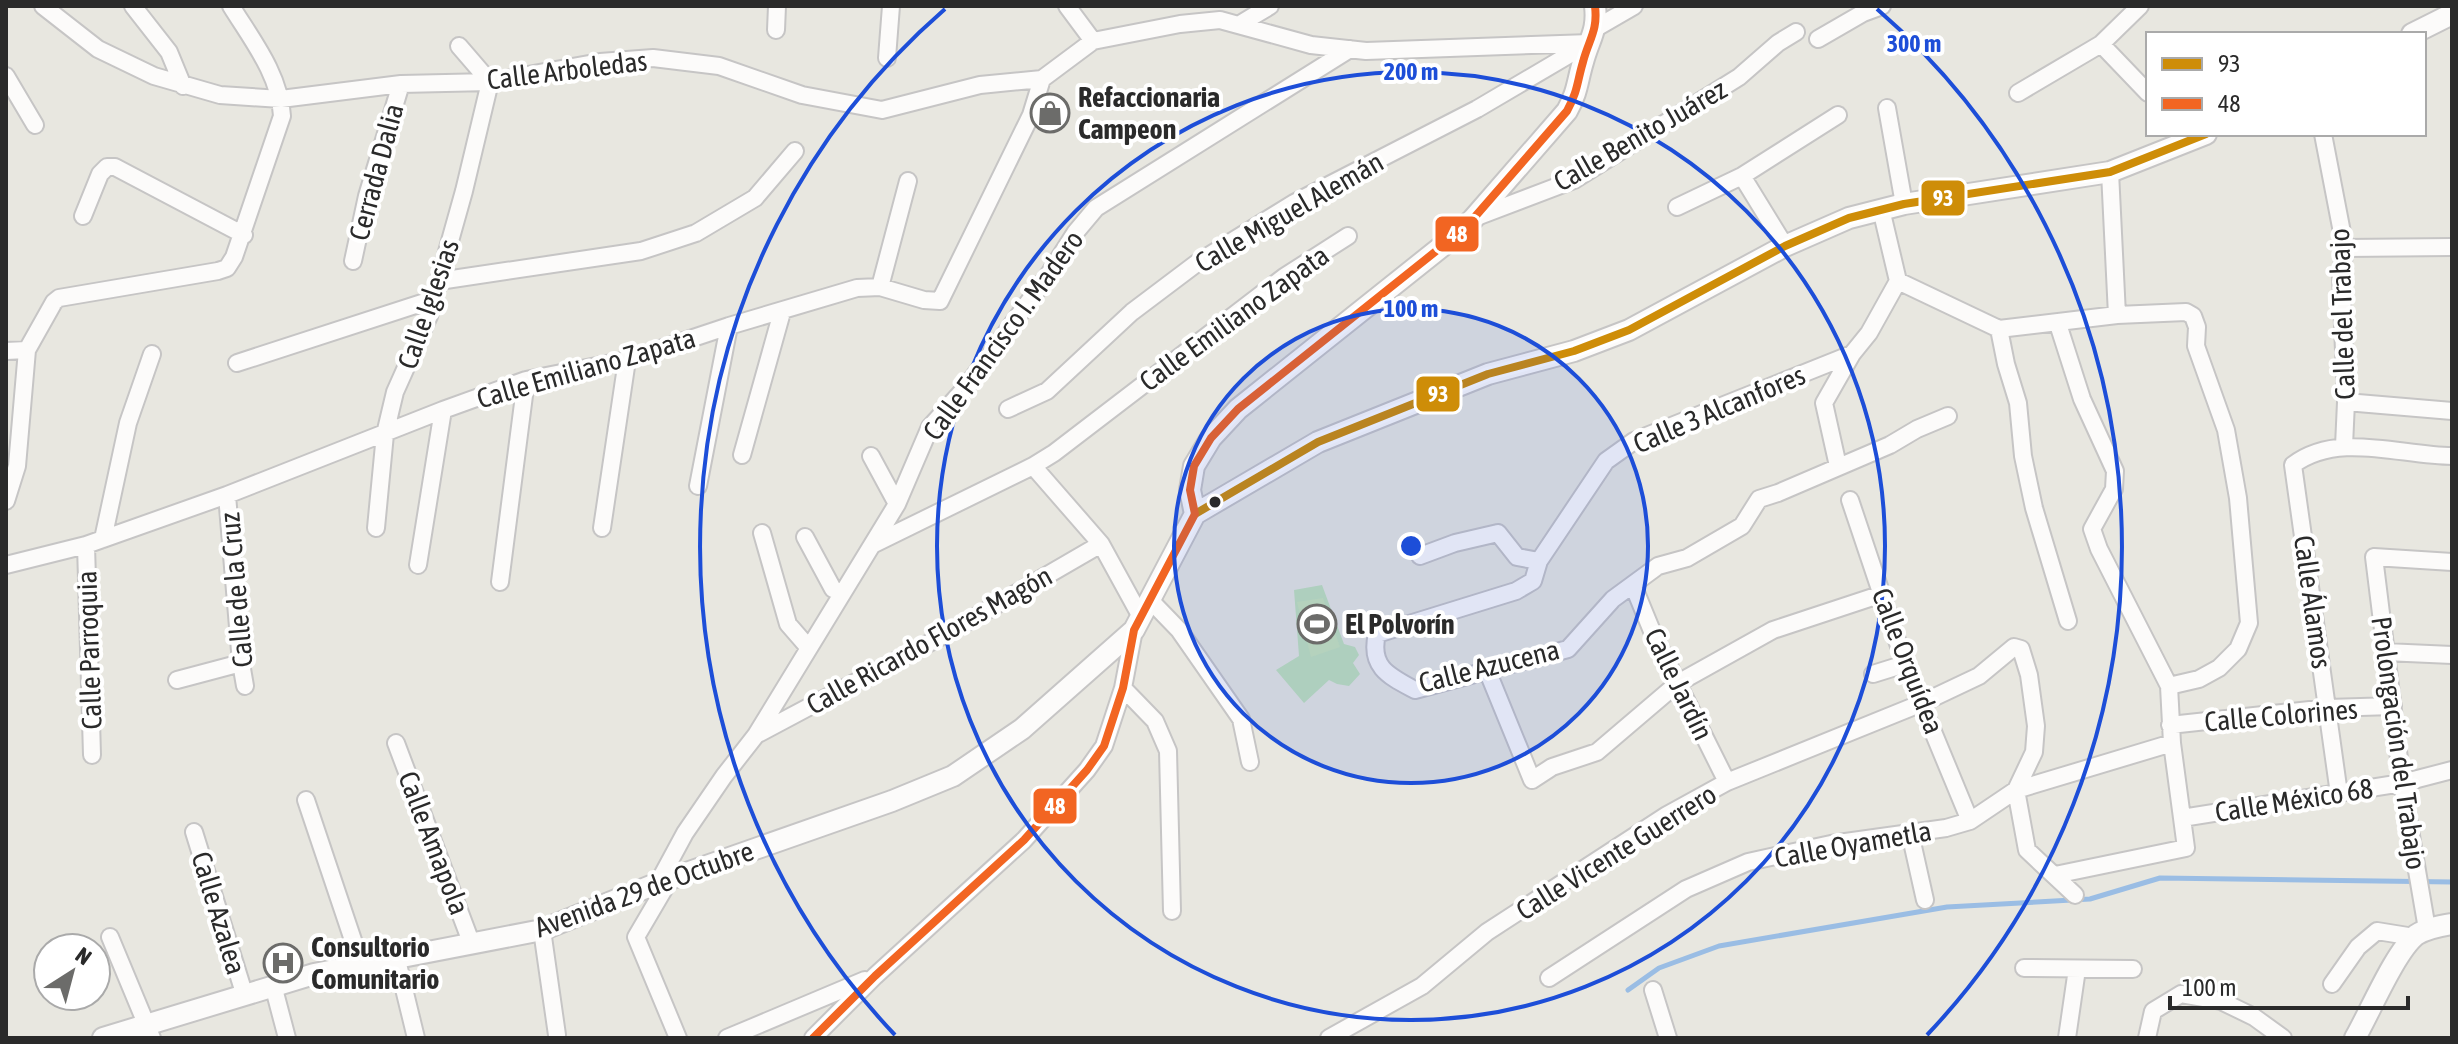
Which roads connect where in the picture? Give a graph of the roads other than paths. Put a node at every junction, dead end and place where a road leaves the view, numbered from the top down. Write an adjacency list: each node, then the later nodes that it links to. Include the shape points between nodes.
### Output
1 (43, 6): 28 (street, Calle Arboledas, via 98,49)
2 (133, 6): 28 (street, via 169,52)
3 (777, 6): 14 (street)
4 (891, 6): 23 (street)
5 (1067, 6): 19 (street)
6 (1270, 6): 13 (street)
7 (1595, 6): 17 (street)
8 (1634, 6): 17 (street, Calle Miguel Alemán)
9 (1882, 6): 18 (street)
10 (2140, 6): 20 (street)
11 (237, 7): 31 (street)
12 (2452, 14): 16 (street)
13 (1240, 24): 19 (street, via 1193,23); 22 (street, via 1311,45)
14 (776, 30)
15 (1796, 32): 45 (street, Calle Benito Juárez, via 1739,77 1574,180)
16 (2416, 32)
17 (1593, 35): 22 (street); 45 (street, via 1579,90 1567,111); 69 (street, Calle Miguel Alemán, via 1477,109 1294,203 1197,263 1132,312 1047,391)
18 (1818, 39)
19 (1093, 41): 25 (street)
20 (2101, 44): 29 (street); 30 (street)
21 (459, 46): 26 (street)
22 (1350, 49): 84 (street, Calle Francisco I. Madero, via 1096,208 967,386 930,427)
23 (887, 58)
24 (6, 76): 34 (street)
25 (1042, 79): 26 (street, Calle Arboledas, via 980,85 882,110 802,95 719,66 682,60 600,62); 54 (street, Calle Emiliano Zapata, via 1031,115 940,301)
26 (490, 82): 27 (street, Calle Arboledas); 52 (street, Calle Iglesias)
27 (401, 84): 31 (street, Calle Arboledas); 51 (street, Cerrada Dalia)
28 (183, 86): 31 (street, Calle Arboledas, via 220,95)
29 (2146, 91)
30 (2018, 93)
31 (281, 99): 46 (street, via 278,135)
32 (1887, 108): 41 (street)
33 (1838, 115): 39 (street)
34 (35, 125)
35 (2195, 136): 38 (street)
36 (2323, 136): 50 (street, Calle del Trabajo)
37 (795, 151): 52 (street, via 755,198 696,233 641,251)
38 (2110, 172): 41 (street); 57 (street)
39 (1742, 176): 42 (street); 48 (street)
40 (908, 181): 54 (street)
41 (1904, 204): 43 (street)
42 (1677, 207)
43 (1881, 209): 48 (street); 53 (street)
44 (83, 216): 46 (street, via 103,170 115,167)
45 (1473, 219): 85 (street, via 1238,409 1194,466 1190,490)
46 (244, 235): 61 (street, via 227,268 59,298)
47 (1348, 236): 78 (street, Calle Emiliano Zapata, via 1284,277)
48 (1785, 246): 85 (street, via 1629,330 1488,374 1318,442)
49 (2452, 247): 50 (street)
50 (2345, 248): 68 (street, Calle del Trabajo, via 2341,275)
51 (353, 261)
52 (439, 281): 55 (street, Calle Iglesias)
53 (1898, 281): 60 (street); 64 (street)
54 (880, 287): 56 (street, Calle Emiliano Zapata, via 857,288)
55 (434, 299): 66 (street); 73 (street, Calle Iglesias, via 395,392)
56 (782, 312): 59 (street, Calle Emiliano Zapata); 75 (street)
57 (2117, 315): 58 (street); 115 (street, via 2193,316 2196,346 2226,430 2238,498 2249,623 2238,649 2219,668)
58 (2058, 324): 60 (street); 115 (street, via 2082,399 2115,471 2114,489 2092,529)
59 (729, 326): 65 (street, Calle Emiliano Zapata); 80 (street)
60 (1999, 329): 103 (street, via 2018,403 2034,508)
61 (27, 350): 62 (street); 83 (street, via 17,466)
62 (6, 351)
63 (152, 354): 90 (street, Calle Parroquia)
64 (1852, 354): 79 (street, via 1824,403); 94 (street, Calle 3 Alcanfores, via 1634,441 1606,461)
65 (627, 360): 67 (street, Calle Emiliano Zapata); 87 (street)
66 (237, 363)
67 (526, 380): 70 (street, Calle Emiliano Zapata); 98 (street)
68 (2346, 402): 71 (street); 74 (street, Calle del Trabajo)
69 (1008, 409)
70 (443, 410): 73 (street, Calle Emiliano Zapata); 97 (street)
71 (2452, 411)
72 (1948, 416): 79 (street, Calle Azucena)
73 (385, 434): 81 (street, Calle Emiliano Zapata); 86 (street, Calle Iglesias)
74 (2344, 446): 77 (street); 119 (street, Calle Álamos, via 2293,465)
75 (742, 455)
76 (871, 456): 84 (street)
77 (2452, 456)
78 (1033, 466): 91 (street, Calle Emiliano Zapata); 92 (street)
79 (1838, 466): 99 (street, Calle Azucena, via 1759,499 1742,526 1687,558 1658,566)
80 (698, 486)
81 (227, 495): 90 (street, Calle Emiliano Zapata); 108 (street, Calle de la Cruz)
82 (1850, 500): 101 (street, Calle Orquídea)
83 (6, 501)
84 (897, 504): 91 (street, Calle Francisco I. Madero)
85 (1195, 514): 102 (street)
86 (376, 528)
87 (602, 528)
88 (762, 533): 105 (street, via 788,624)
89 (805, 537): 100 (street, via 833,589)
90 (94, 542): 96 (street, Calle Emiliano Zapata); 124 (street, Calle Parroquia)
91 (873, 544): 100 (street, Calle Francisco I. Madero)
92 (1101, 544): 102 (street); 121 (street, Calle Ricardo Flores Magón)
93 (1420, 556): 94 (street, via 1498,533 1517,557)
94 (1539, 561): 104 (street, Calle 3 Alcanfores, via 1533,581 1516,591)
95 (2452, 562): 106 (street, Prolongación del Trabajo, via 2374,557)
96 (6, 565)
97 (418, 565)
98 (500, 582)
99 (1633, 585): 110 (street, Calle Azucena, via 1613,599 1568,649); 113 (street, Calle Jardín)
100 (842, 593): 105 (street, Calle Francisco I. Madero)
101 (1882, 594): 109 (street, Calle Orquídea); 113 (street, via 1773,630)
102 (1142, 616): 116 (street); 125 (street, via 1179,630 1241,719); 137 (street, Avenida 29 de Octubre, via 1022,729 953,776)
103 (2068, 621)
104 (1377, 634): 110 (street, Calle Azucena, via 1374,649 1380,667 1415,690)
105 (808, 647): 121 (street, Calle Francisco I. Madero)
106 (2385, 652): 107 (street); 118 (street, Prolongación del Trabajo)
107 (2452, 655)
108 (241, 663): 112 (street); 114 (street, Calle de la Cruz)
109 (1905, 664): 111 (street); 117 (street, Calle Orquídea)
110 (1487, 670): 113 (street, via 1532,780 1552,767 1597,752)
111 (1873, 674)
112 (177, 680)
113 (1678, 683): 127 (street, Calle Jardín)
114 (245, 686)
115 (2169, 686): 120 (street)
116 (1123, 688): 140 (street, via 1155,721 1168,751); 151 (street, via 1104,746 1087,770 1024,840)
117 (1922, 703): 127 (street, Calle Vicente Guerrero); 129 (street, Calle Vicente Guerrero, via 1979,676 2014,647 2021,649 2036,726 2034,752); 133 (street, Calle Orquídea)
118 (2393, 706): 119 (street, Calle Colorines); 128 (street, Prolongación del Trabajo)
119 (2328, 708): 120 (street, Calle Colorines); 130 (street, Calle Álamos)
120 (2170, 725): 123 (street)
121 (756, 735): 137 (street, Calle Francisco I. Madero, via 685,833)
122 (396, 743): 145 (street, Calle Amapola)
123 (2172, 743): 129 (street, Calle Oyametla); 132 (street)
124 (92, 755)
125 (1250, 762)
126 (2452, 770): 128 (street, Calle México 68)
127 (1727, 782): 165 (street, Calle Vicente Guerrero, via 1487,932 1422,986)
128 (2402, 783): 130 (street, Calle México 68); 143 (street, Prolongación del Trabajo, via 2421,897)
129 (2016, 790): 133 (street, Calle Oyametla); 136 (street, via 2027,850)
130 (2339, 794): 132 (street, Calle México 68)
131 (306, 800): 147 (street)
132 (2182, 818): 136 (street, via 2186,848)
133 (1970, 821): 135 (street, Calle Oyametla)
134 (194, 832): 156 (street, Calle Azalea)
135 (1910, 833): 139 (street); 152 (street, Calle Oyametla, via 1748,862 1686,889)
136 (2055, 875): 138 (street)
137 (664, 881): 142 (street, Avenida 29 de Octubre); 163 (street, Calle Francisco I. Madero, via 636,937)
138 (2075, 895)
139 (1925, 900)
140 (1172, 911)
141 (2452, 924): 143 (street)
142 (542, 930): 145 (street, Avenida 29 de Octubre); 158 (street)
143 (2421, 933): 153 (street, via 2377,931 2358,947); 170 (street, via 2402,952)
144 (112, 942): 157 (street)
145 (471, 942): 146 (street, Avenida 29 de Octubre)
146 (396, 956): 147 (street, Avenida 29 de Octubre); 162 (street)
147 (361, 964): 154 (street, Avenida 29 de Octubre)
148 (2024, 968): 149 (street)
149 (2077, 969): 150 (street); 167 (street)
150 (2133, 969)
151 (875, 976): 159 (street); 164 (street)
152 (1549, 978)
153 (2332, 984)
154 (273, 985): 156 (street, Avenida 29 de Octubre); 161 (street)
155 (1653, 990): 166 (street)
156 (244, 993): 157 (street, Avenida 29 de Octubre)
157 (150, 1030): 160 (street, Avenida 29 de Octubre)
158 (557, 1035)
159 (817, 1037)
160 (103, 1038)
161 (287, 1038)
162 (416, 1038)
163 (678, 1038)
164 (727, 1038)
165 (1329, 1038)
166 (1668, 1038)
167 (2067, 1038)
168 (2147, 1038): 169 (street, via 2153,1011 2181,994 2221,1001)
169 (2283, 1038)
170 (2355, 1038)

